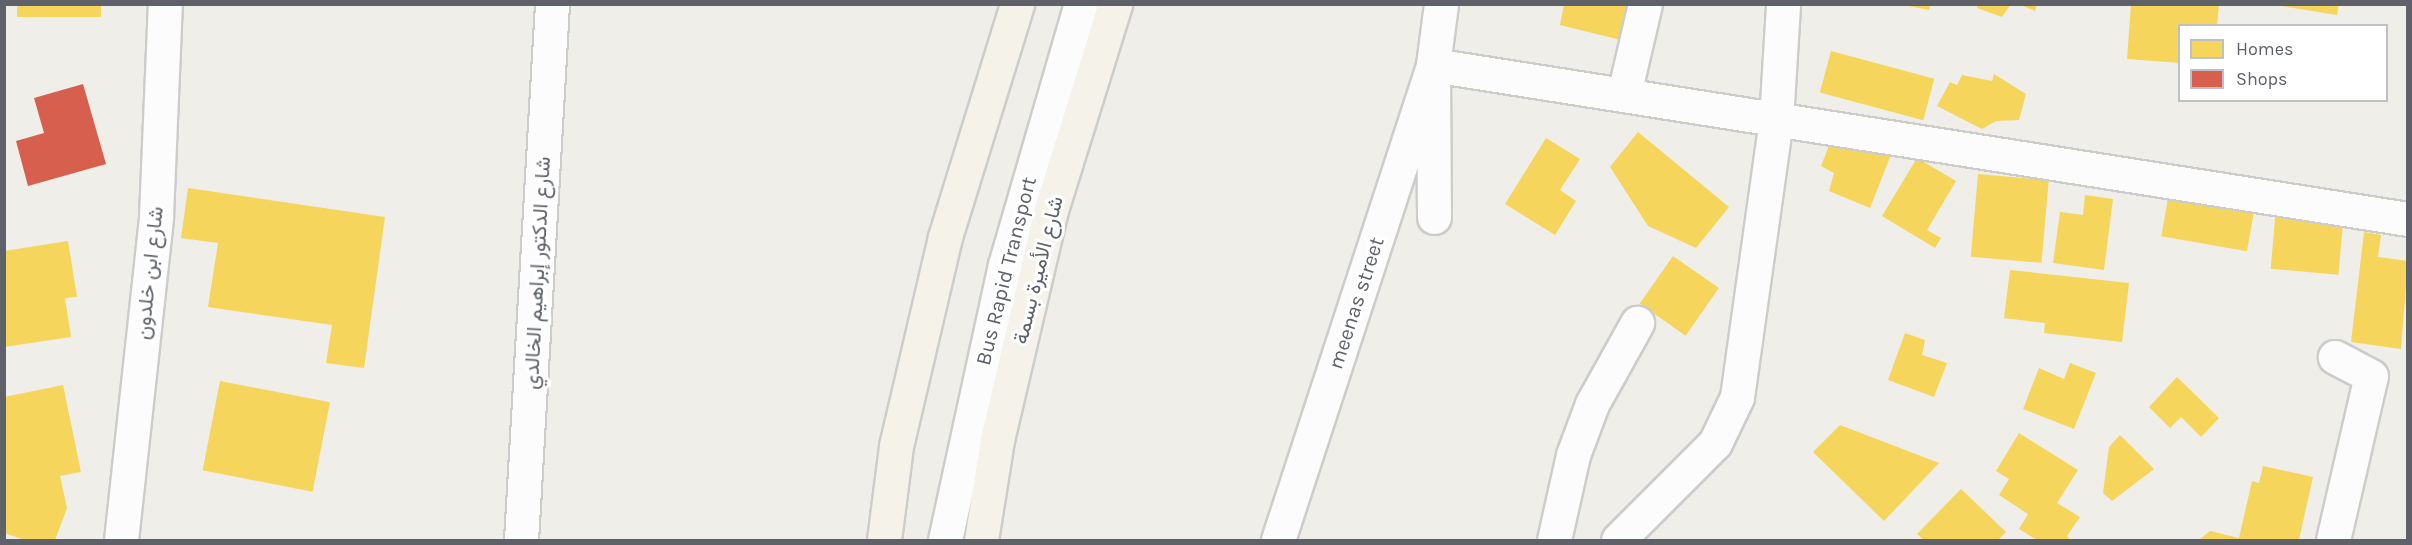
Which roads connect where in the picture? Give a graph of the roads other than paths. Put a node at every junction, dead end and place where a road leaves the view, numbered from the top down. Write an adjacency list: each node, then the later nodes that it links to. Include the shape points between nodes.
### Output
1 (165, 4): 16 (street, شارع ابن خلدون, via 156,216)
2 (552, 4): 17 (street, شارع الدكتور إبراهيم الخالدي)
3 (1017, 4): 18 (main road, via 945,237 896,446)
4 (1081, 4): 19 (street, Bus Rapid Transport, via 1005,266)
5 (1115, 4): 20 (main road, شارع الأميرة بسمة, via 1051,210 997,440)
6 (1441, 4): 9 (street)
7 (1645, 4): 10 (street)
8 (1783, 4): 11 (street)
9 (1433, 65): 10 (street); 12 (street); 21 (street, meenas street)
10 (1624, 94): 11 (street)
11 (1776, 120): 13 (street); 23 (street, via 1746,348 1731,413 1715,443)
12 (1434, 217)
13 (2408, 219)
14 (1637, 323): 22 (street, via 1592,404 1573,455)
15 (2336, 357): 24 (street, via 2371,376)
16 (121, 540)
17 (521, 540)
18 (884, 540)
19 (945, 540)
20 (981, 540)
21 (1278, 540)
22 (1554, 540)
23 (1618, 540)
24 (2333, 540)

